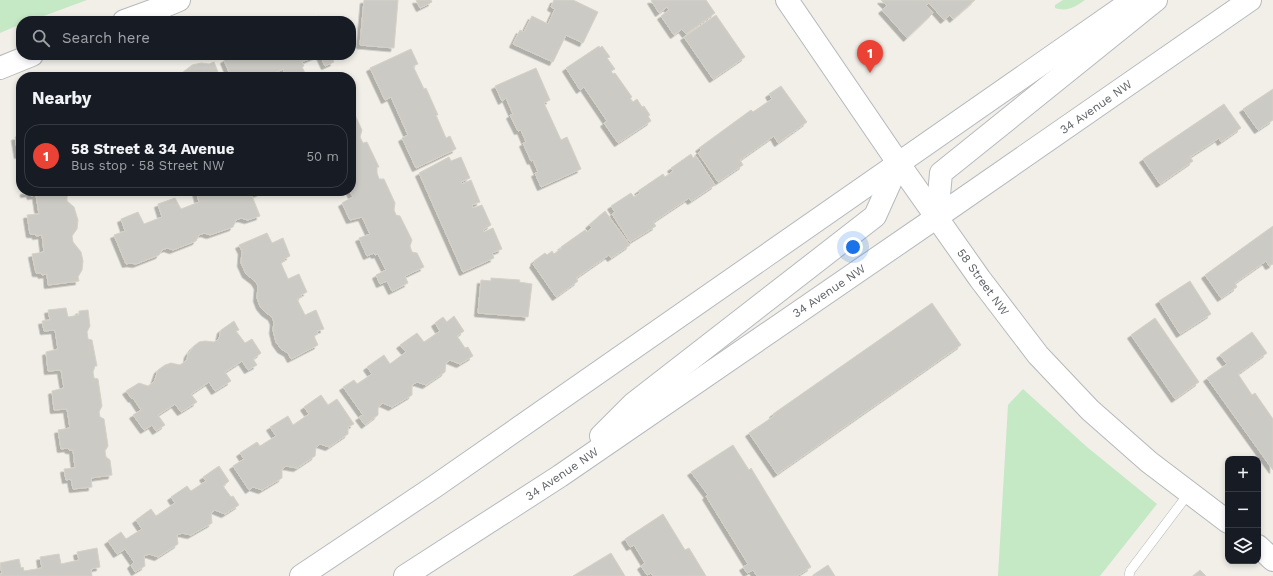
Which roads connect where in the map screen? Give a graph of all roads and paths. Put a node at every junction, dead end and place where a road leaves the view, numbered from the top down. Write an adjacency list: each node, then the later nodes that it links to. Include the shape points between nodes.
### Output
1 (179, 0): 6 (main road)
2 (787, 0): 9 (main road, 58 Street NW)
3 (1133, 0): 9 (main road)
4 (1156, 0): 10 (main road, via 940,173)
5 (1250, 0): 10 (main road, 34 Avenue NW)
6 (138, 16)
7 (20, 60): 8 (main road)
8 (0, 68)
9 (899, 164): 10 (main road, 58 Street NW); 11 (main road, via 875,216 633,404); 16 (main road, via 434,487)
10 (937, 217): 11 (main road, 34 Avenue NW); 12 (main road, 58 Street NW, via 1038,355 1090,410 1149,462)
11 (560, 476): 17 (main road, 34 Avenue NW)
12 (1190, 492): 13 (main road, 58 Street NW); 18 (lane, via 1130,571)
13 (1225, 520)
14 (1261, 549): 15 (main road)
15 (1273, 560)
16 (301, 576)
17 (405, 576)
18 (1129, 576)

